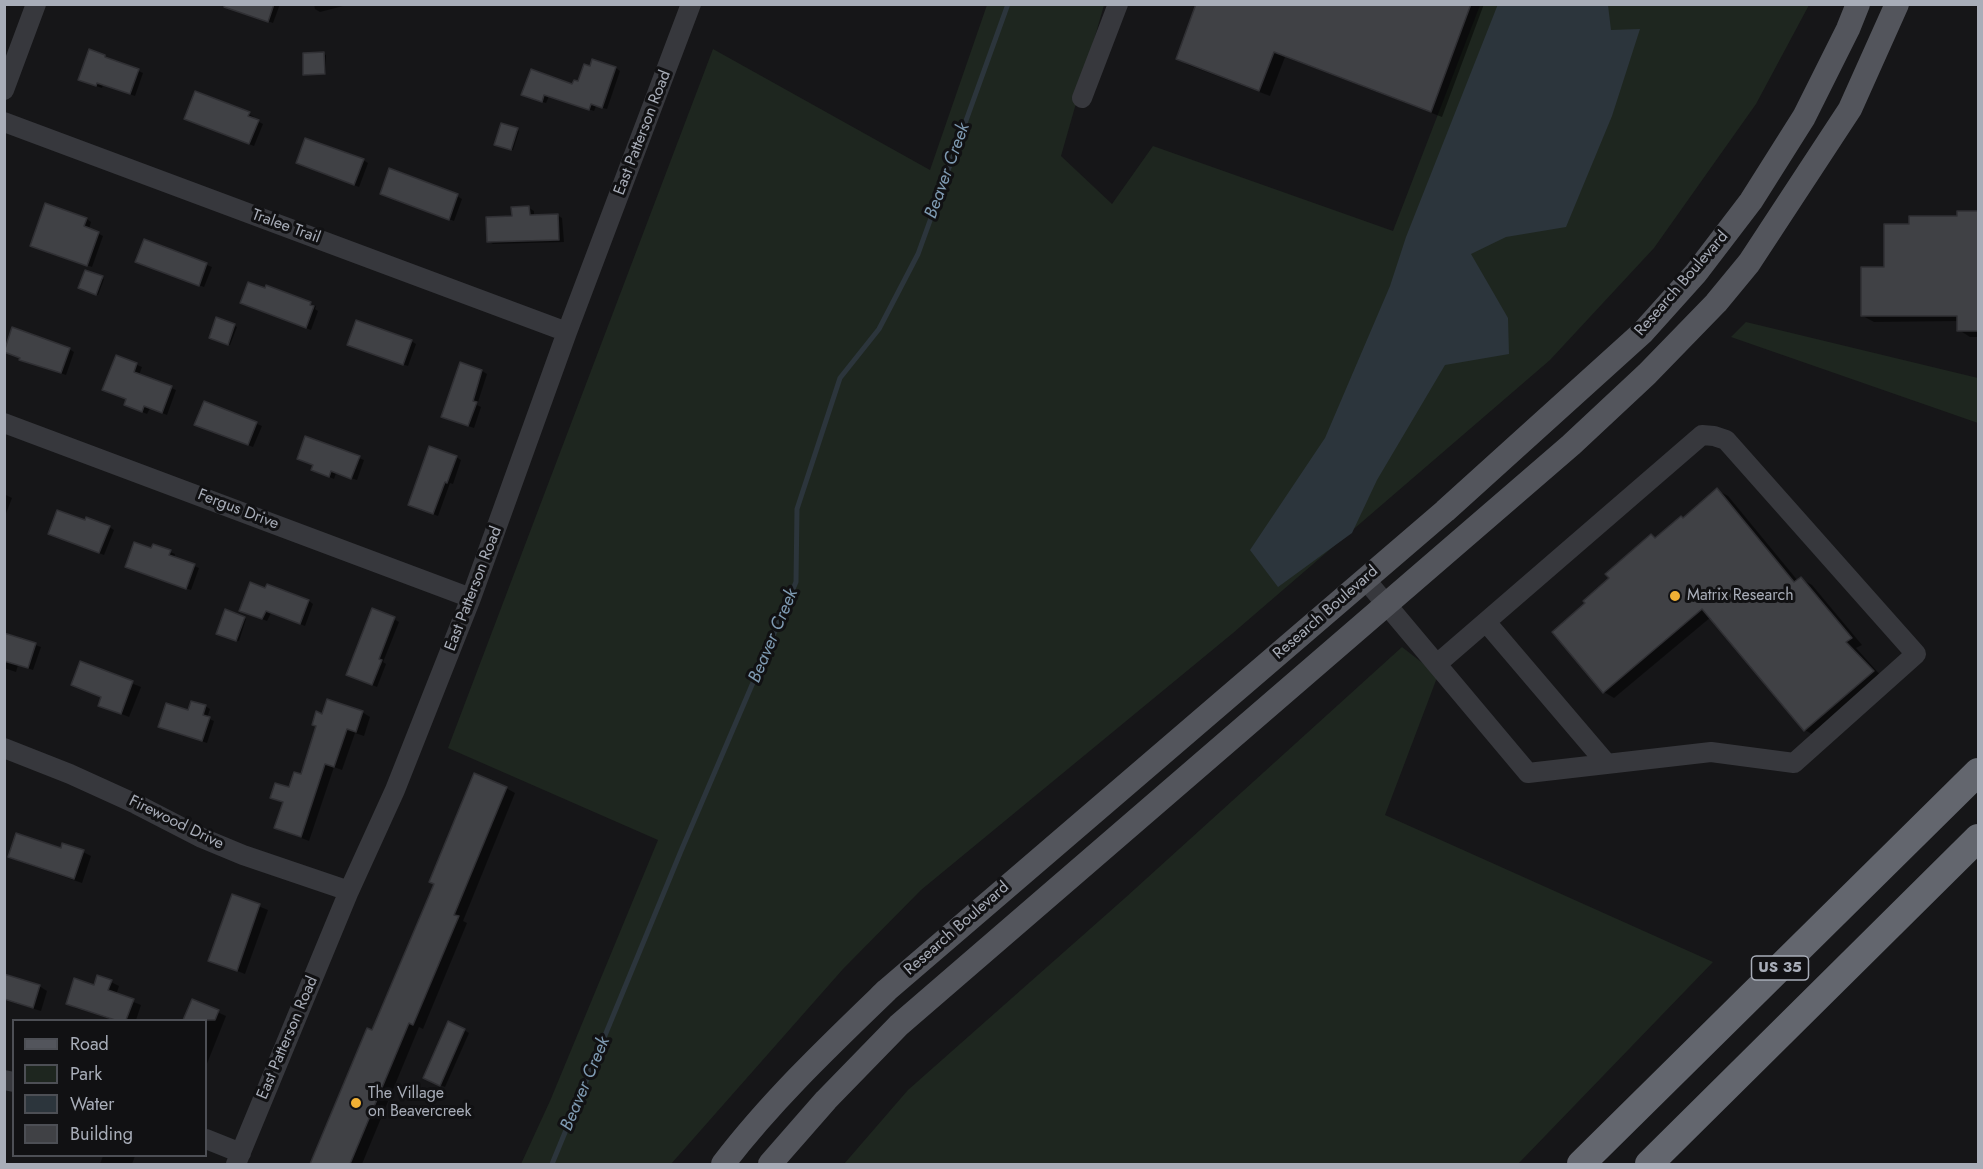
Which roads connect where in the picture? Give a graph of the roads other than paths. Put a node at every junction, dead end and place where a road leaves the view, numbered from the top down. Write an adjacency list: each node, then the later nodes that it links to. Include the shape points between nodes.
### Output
1 (36, 4): 6 (street)
2 (691, 4): 9 (street, East Patterson Road)
3 (1118, 4): 7 (street)
4 (1858, 4): 11 (main road, Research Boulevard, via 1804,117 1751,201 1696,273 1643,332)
5 (1897, 4): 13 (main road, Research Boulevard, via 1850,109 1749,263 1716,303 1580,437)
6 (4, 90)
7 (1082, 98)
8 (4, 122): 9 (street, Tralee Trail)
9 (567, 332): 12 (street, East Patterson Road)
10 (4, 423): 12 (street, Fergus Drive)
11 (1365, 579): 13 (street); 23 (main road, Research Boulevard, via 886,990 810,1065)
12 (471, 598): 20 (street, East Patterson Road, via 395,790)
13 (1387, 604): 15 (street); 24 (main road, Research Boulevard, via 899,1025)
14 (1486, 622): 15 (street); 17 (street); 17 (street, via 1702,435 1726,440 1916,654 1794,763 1711,753)
15 (1437, 664): 17 (street, via 1527,773)
16 (4, 748): 20 (street, Firewood Drive, via 243,855)
17 (1607, 764)
18 (1978, 772): 25 (highway, US 35)
19 (1978, 838): 26 (highway, US 35)
20 (349, 891): 22 (street, East Patterson Road)
21 (207, 1140): 22 (street)
22 (238, 1159)
23 (723, 1164)
24 (770, 1164)
25 (1581, 1164)
26 (1650, 1164)

